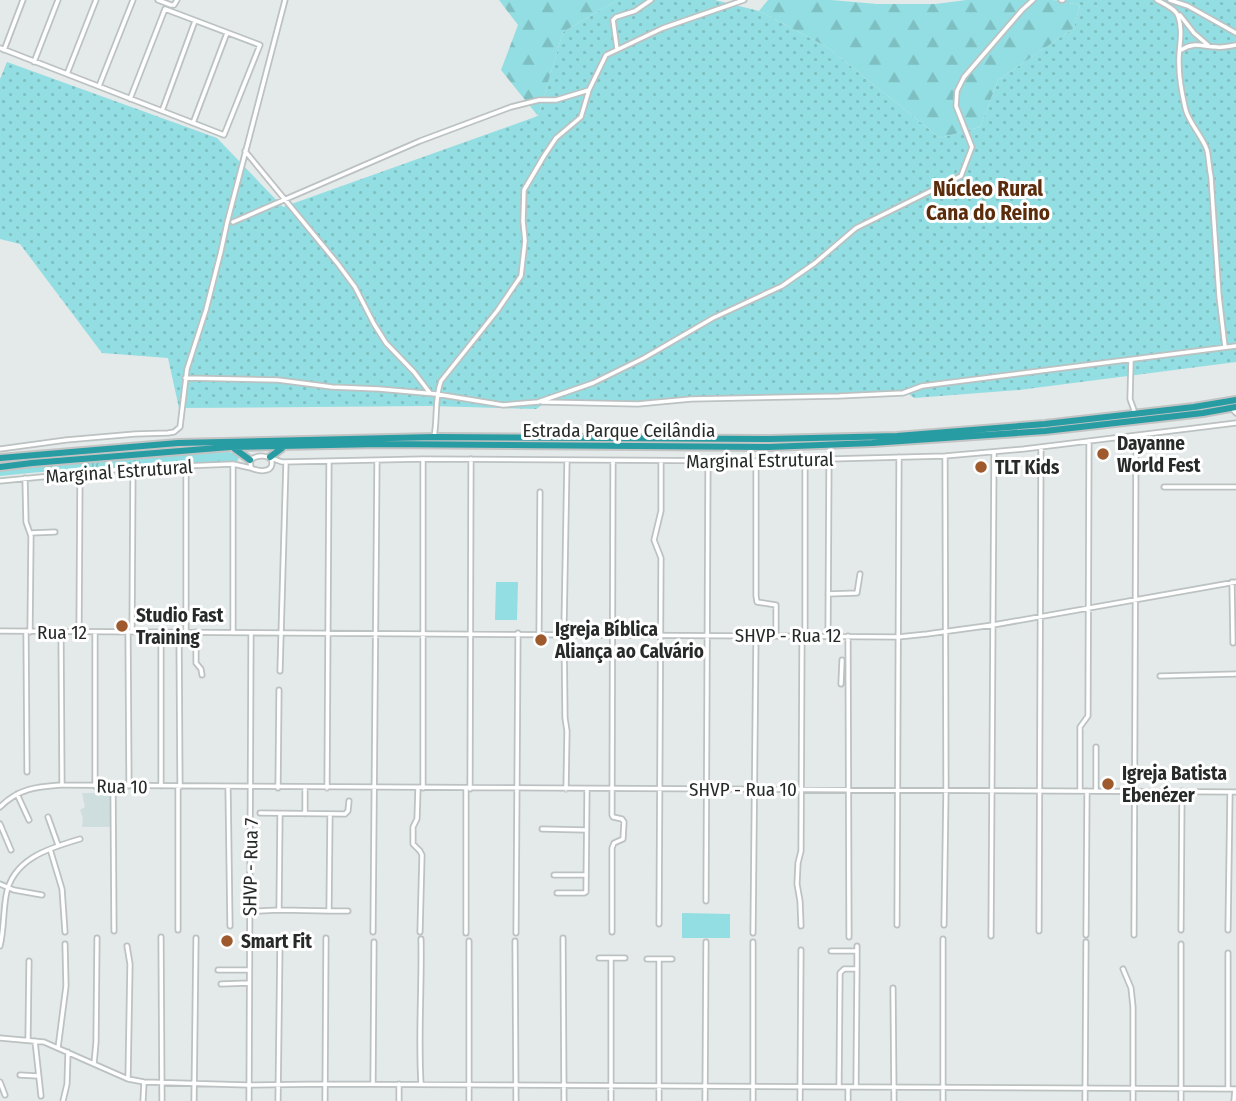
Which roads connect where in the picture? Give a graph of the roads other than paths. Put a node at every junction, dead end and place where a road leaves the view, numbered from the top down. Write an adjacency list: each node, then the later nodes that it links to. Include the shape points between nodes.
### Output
1 (23, 0): 19 (street)
2 (58, 0): 22 (street)
3 (96, 0): 23 (street)
4 (133, 0): 24 (street)
5 (158, 0): 6 (street, via 174,5)
6 (177, 0)
7 (285, 0): 29 (street)
8 (652, 0): 20 (street, via 613,20)
9 (744, 0): 20 (street, via 663,27)
10 (1033, 0): 39 (street, via 964,77 957,92 956,106 972,147 961,176 856,228 782,286 593,383)
11 (1157, 0): 13 (street)
12 (1171, 0): 16 (street)
13 (1176, 12): 18 (street); 21 (street)
14 (195, 20): 15 (street); 26 (street, via 165,9); 27 (street)
15 (227, 33): 28 (street); 28 (street, via 260,45 224,135)
16 (1236, 33)
17 (1236, 45): 18 (street)
18 (1209, 46): 21 (street, via 1190,45)
19 (2, 49): 22 (street)
20 (617, 50): 25 (street, via 607,55)
21 (1180, 52): 33 (street, via 1186,113 1208,155)
22 (34, 62): 23 (street)
23 (67, 74): 24 (street)
24 (99, 87): 26 (street)
25 (589, 90): 30 (street, via 511,107); 37 (street, via 581,117 556,138 524,190 521,276 441,380)
26 (130, 99): 27 (street)
27 (162, 111): 28 (street)
28 (193, 123)
29 (245, 151): 30 (street); 35 (street)
30 (286, 199): 31 (street); 36 (street, via 355,287 386,343)
31 (233, 222)
32 (1236, 346): 33 (street)
33 (1225, 347): 34 (street)
34 (1131, 360): 39 (street, via 922,386 903,393 691,398 638,404); 41 (street, via 1130,399)
35 (185, 378): 36 (street, via 278,380); 49 (street, via 180,427 174,432)
36 (430, 393): 37 (street)
37 (436, 394): 39 (street, via 503,405); 44 (street)
38 (1236, 400): 41 (highway, Estrada Parque Ceilândia)
39 (538, 401)
40 (1235, 410): 46 (highway, Estrada Parque Ceilândia, via 1045,431 769,447)
41 (1135, 414): 44 (highway, Estrada Parque Ceilândia, via 897,436)
42 (1236, 422): 43 (street, Marginal Estrutural)
43 (1136, 436): 45 (street, Marginal Estrutural); 87 (street)
44 (434, 437): 54 (highway, Estrada Parque Ceilândia, via 178,443)
45 (1089, 441): 47 (street, Marginal Estrutural); 88 (street)
46 (291, 446): 48 (highway); 50 (highway, Estrada Parque Ceilândia)
47 (1041, 447): 51 (street, Marginal Estrutural); 89 (street)
48 (283, 448): 55 (highway); 68 (street)
49 (0, 449)
50 (233, 449): 59 (highway); 70 (street, via 242,457); 73 (highway, Estrada Parque Ceilândia)
51 (994, 453): 52 (street, Marginal Estrutural); 90 (street)
52 (946, 456): 53 (street, Marginal Estrutural); 104 (street)
53 (899, 457): 58 (street, Marginal Estrutural); 120 (street)
54 (0, 458)
55 (270, 458): 59 (street); 68 (street, Marginal Estrutural); 72 (street)
56 (424, 459): 57 (street, Marginal Estrutural); 60 (street, Marginal Estrutural); 107 (street)
57 (471, 459): 61 (street, Marginal Estrutural); 109 (street)
58 (830, 459): 62 (street, Marginal Estrutural); 86 (street)
59 (250, 460): 70 (street, Marginal Estrutural); 75 (street)
60 (377, 460): 63 (street, Marginal Estrutural); 106 (street)
61 (568, 460): 64 (street, Marginal Estrutural); 111 (street)
62 (805, 460): 67 (street, Marginal Estrutural); 117 (street)
63 (329, 461): 68 (street, Marginal Estrutural); 103 (street)
64 (613, 461): 65 (street, Marginal Estrutural); 112 (street)
65 (661, 461): 66 (street, Marginal Estrutural); 113 (street, via 661,511 654,540 660,555)
66 (708, 461): 67 (street, Marginal Estrutural); 114 (street)
67 (756, 461): 116 (street, via 756,599 776,604)
68 (283, 462): 72 (street, Marginal Estrutural); 102 (street)
69 (233, 464): 70 (street, Marginal Estrutural); 71 (street, Marginal Estrutural); 101 (street)
70 (239, 464): 75 (street, Marginal Estrutural)
71 (187, 466): 74 (street, Marginal Estrutural); 99 (street)
72 (272, 466): 75 (street, via 264,471)
73 (0, 467)
74 (133, 468): 76 (street, Marginal Estrutural); 96 (street)
75 (251, 468)
76 (80, 472): 77 (street, Marginal Estrutural); 94 (street)
77 (25, 478): 78 (street, Marginal Estrutural); 82 (street, via 26,522)
78 (0, 481)
79 (1164, 487): 80 (street)
80 (1236, 487)
81 (540, 492): 110 (street)
82 (31, 533): 83 (street); 92 (street)
83 (55, 533)
84 (860, 574): 86 (street, via 857,593)
85 (1234, 582): 87 (street, SHVP - Rua 12); 121 (street)
86 (828, 594): 118 (street)
87 (1136, 599): 88 (street, SHVP - Rua 12); 161 (street)
88 (1088, 609): 89 (street, SHVP - Rua 12); 158 (street, via 1088,716 1080,727)
89 (1040, 617): 90 (street, SHVP - Rua 12); 157 (street)
90 (993, 625): 104 (street, SHVP - Rua 12); 156 (street)
91 (0, 631): 92 (street, Rua 12)
92 (28, 631): 93 (street, Rua 12); 130 (street)
93 (61, 632): 94 (street, Rua 12); 131 (street)
94 (79, 632): 95 (street, Rua 12)
95 (95, 632): 96 (street, Rua 12); 132 (street)
96 (130, 632): 97 (street, Rua 12); 134 (street)
97 (161, 632): 98 (street, Rua 12); 135 (street)
98 (179, 632): 99 (street, Rua 12); 136 (street)
99 (186, 632): 100 (street, Rua 12)
100 (196, 632): 101 (street, Rua 12); 125 (street, via 196,663)
101 (233, 632): 105 (street, Rua 12)
102 (280, 632): 103 (street, SHVP - Rua 12); 105 (street, SHVP - Rua 12); 123 (street)
103 (327, 632): 106 (street, SHVP - Rua 12); 141 (street)
104 (945, 632): 120 (street, SHVP - Rua 12); 155 (street)
105 (251, 633): 138 (street, SHVP - Rua 7)
106 (376, 633): 107 (street, SHVP - Rua 12); 142 (street)
107 (422, 633): 109 (street, SHVP - Rua 12); 143 (street)
108 (518, 633): 109 (street, SHVP - Rua 12); 110 (street, SHVP - Rua 12); 145 (street)
109 (470, 634): 144 (street)
110 (539, 634): 111 (street, SHVP - Rua 12)
111 (564, 634): 112 (street, SHVP - Rua 12); 146 (street)
112 (613, 634): 113 (street, SHVP - Rua 12); 148 (street)
113 (660, 635): 114 (street, SHVP - Rua 12); 149 (street)
114 (707, 635): 115 (street, SHVP - Rua 12); 150 (street)
115 (756, 635): 116 (street, SHVP - Rua 12); 151 (street)
116 (776, 635): 117 (street, SHVP - Rua 12)
117 (804, 635): 118 (street, SHVP - Rua 12); 152 (street)
118 (828, 635): 119 (street, SHVP - Rua 12)
119 (848, 636): 120 (street, SHVP - Rua 12); 127 (street)
120 (898, 637): 154 (street)
121 (1233, 643)
122 (842, 660): 127 (street, via 841,681)
123 (280, 671)
124 (1236, 674): 126 (street)
125 (202, 676)
126 (1160, 676)
127 (848, 680): 153 (street)
128 (279, 690): 139 (street)
129 (1096, 747): 160 (street)
130 (27, 772)
131 (62, 785): 132 (street, Rua 10); 165 (street, Rua 10)
132 (95, 786): 133 (street, Rua 10)
133 (113, 786): 134 (street, Rua 10); 197 (street)
134 (129, 786): 135 (street, Rua 10)
135 (161, 786): 136 (street, Rua 10)
136 (179, 787): 137 (street, Rua 10); 198 (street)
137 (228, 787): 138 (street, Rua 10); 195 (street)
138 (251, 787): 139 (street, SHVP - Rua 10); 244 (street, SHVP - Rua 7)
139 (278, 788): 140 (street, SHVP - Rua 10)
140 (305, 788): 141 (street, SHVP - Rua 10); 170 (street)
141 (327, 788): 142 (street, SHVP - Rua 10)
142 (375, 788): 143 (street, SHVP - Rua 10); 203 (street)
143 (420, 788): 144 (street, SHVP - Rua 10); 204 (street, via 413,827 413,844 422,855)
144 (468, 789): 145 (street, SHVP - Rua 10); 206 (street)
145 (517, 789): 146 (street, SHVP - Rua 10); 207 (street)
146 (566, 789): 147 (street, SHVP - Rua 10)
147 (587, 789): 148 (street, SHVP - Rua 10); 176 (street)
148 (612, 789): 149 (street, SHVP - Rua 10); 205 (street, via 612,816 624,822 623,839 612,845)
149 (660, 789): 150 (street, SHVP - Rua 10); 192 (street)
150 (707, 789): 151 (street, SHVP - Rua 10); 187 (street)
151 (754, 789): 152 (street, SHVP - Rua 10); 208 (street)
152 (802, 790): 153 (street, SHVP - Rua 10); 196 (street, via 797,884)
153 (849, 790): 154 (street, SHVP - Rua 10); 213 (street)
154 (897, 790): 155 (street, SHVP - Rua 10); 193 (street)
155 (946, 790): 156 (street, SHVP - Rua 10); 194 (street)
156 (992, 790): 157 (street, SHVP - Rua 10); 211 (street)
157 (1040, 791): 158 (street, SHVP - Rua 10); 201 (street)
158 (1080, 791): 159 (street, SHVP - Rua 10)
159 (1087, 791): 160 (street, SHVP - Rua 10); 209 (street)
160 (1096, 791): 161 (street, SHVP - Rua 10)
161 (1135, 791): 162 (street, SHVP - Rua 10); 210 (street)
162 (1182, 792): 163 (street, SHVP - Rua 10); 199 (street)
163 (1230, 792): 164 (street, SHVP - Rua 10); 200 (street)
164 (1236, 792)
165 (17, 794): 167 (street, Rua 10); 173 (street)
166 (349, 801): 171 (street, via 347,813)
167 (0, 807)
168 (260, 813): 169 (street)
169 (280, 814): 170 (street); 188 (street)
170 (305, 814): 171 (street)
171 (330, 814): 190 (street)
172 (48, 817): 178 (street)
173 (29, 820)
174 (0, 824): 180 (street)
175 (542, 829): 176 (street)
176 (586, 830): 182 (street)
177 (80, 839): 178 (street)
178 (58, 845): 179 (street)
179 (50, 848): 184 (street, via 28,860); 202 (street, via 62,889)
180 (11, 850)
181 (554, 875): 182 (street)
182 (586, 875): 185 (street, via 584,893)
183 (0, 884): 184 (street)
184 (8, 888): 186 (street); 229 (street)
185 (557, 894)
186 (42, 895)
187 (706, 901)
188 (279, 910): 189 (street); 190 (street)
189 (260, 911)
190 (329, 911): 191 (street)
191 (348, 911)
192 (659, 925)
193 (897, 925)
194 (944, 925)
195 (230, 926)
196 (801, 926)
197 (114, 930)
198 (178, 930)
199 (1181, 930)
200 (1228, 930)
201 (1039, 931)
202 (65, 932)
203 (373, 932)
204 (420, 932)
205 (612, 932)
206 (466, 933)
207 (516, 933)
208 (753, 933)
209 (1086, 935)
210 (1134, 935)
211 (991, 936)
212 (161, 937): 258 (street)
213 (849, 937)
214 (97, 938): 253 (street)
215 (195, 938): 260 (street)
216 (326, 938): 262 (street)
217 (564, 938): 269 (street)
218 (421, 939): 265 (street)
219 (943, 939): 279 (street)
220 (515, 940): 268 (street)
221 (469, 941): 267 (street)
222 (280, 942): 261 (street)
223 (374, 942): 263 (street)
224 (706, 942): 272 (street)
225 (754, 942): 273 (street)
226 (1086, 942): 280 (street)
227 (65, 944): 251 (street, via 66,986)
228 (1181, 944): 282 (street)
229 (0, 946)
230 (127, 946): 256 (street)
231 (801, 950): 274 (street)
232 (831, 951): 241 (street, via 857,949)
233 (1228, 953): 283 (street)
234 (599, 958): 235 (street)
235 (611, 958): 236 (street); 270 (street)
236 (625, 958)
237 (647, 959): 238 (street)
238 (659, 959): 239 (street); 271 (street)
239 (672, 959)
240 (29, 961): 249 (street)
241 (858, 969): 275 (street, via 840,973); 277 (street)
242 (1124, 969): 281 (street, via 1132,995)
243 (218, 970): 244 (street)
244 (249, 970): 246 (street, SHVP - Rua 7)
245 (221, 984): 246 (street)
246 (249, 984): 266 (street, SHVP - Rua 7)
247 (893, 988): 278 (street)
248 (0, 1038): 249 (street)
249 (28, 1040): 250 (street)
250 (34, 1041): 251 (street); 255 (street)
251 (58, 1048): 252 (street)
252 (68, 1052): 253 (street); 287 (street)
253 (94, 1064): 256 (street)
254 (20, 1075): 255 (street)
255 (38, 1076): 286 (street)
256 (128, 1079): 257 (street)
257 (144, 1082): 258 (street); 288 (street)
258 (162, 1083): 260 (street); 289 (street)
259 (0, 1084): 285 (street)
260 (194, 1084): 266 (street); 290 (street)
261 (279, 1084): 262 (street); 266 (street); 292 (street)
262 (326, 1084): 263 (street); 293 (street)
263 (373, 1084): 264 (street)
264 (399, 1084): 265 (street); 294 (street)
265 (421, 1084): 267 (street)
266 (248, 1085): 291 (street, SHVP - Rua 7)
267 (469, 1085): 268 (street); 295 (street)
268 (516, 1085): 269 (street); 296 (street)
269 (564, 1086): 270 (street); 297 (street)
270 (611, 1086): 271 (street); 298 (street)
271 (658, 1086): 272 (street); 299 (street)
272 (706, 1086): 273 (street); 300 (street)
273 (754, 1086): 274 (street); 301 (street)
274 (800, 1087): 275 (street); 302 (street)
275 (839, 1087): 276 (street)
276 (848, 1087): 277 (street); 303 (street)
277 (856, 1087): 278 (street)
278 (894, 1087): 279 (street); 304 (street)
279 (943, 1087): 280 (street); 305 (street)
280 (1086, 1088): 281 (street); 306 (street)
281 (1132, 1088): 282 (street); 307 (street)
282 (1181, 1089): 283 (street); 308 (street)
283 (1228, 1089): 284 (street)
284 (1235, 1089): 309 (street)
285 (5, 1095)
286 (41, 1096)
287 (63, 1101)
288 (143, 1101)
289 (162, 1101)
290 (194, 1101)
291 (249, 1101)
292 (278, 1101)
293 (325, 1101)
294 (398, 1101)
295 (469, 1101)
296 (516, 1101)
297 (564, 1101)
298 (611, 1101)
299 (659, 1101)
300 (705, 1101)
301 (753, 1101)
302 (800, 1101)
303 (848, 1101)
304 (894, 1101)
305 (943, 1101)
306 (1085, 1101)
307 (1133, 1101)
308 (1181, 1101)
309 (1234, 1101)

